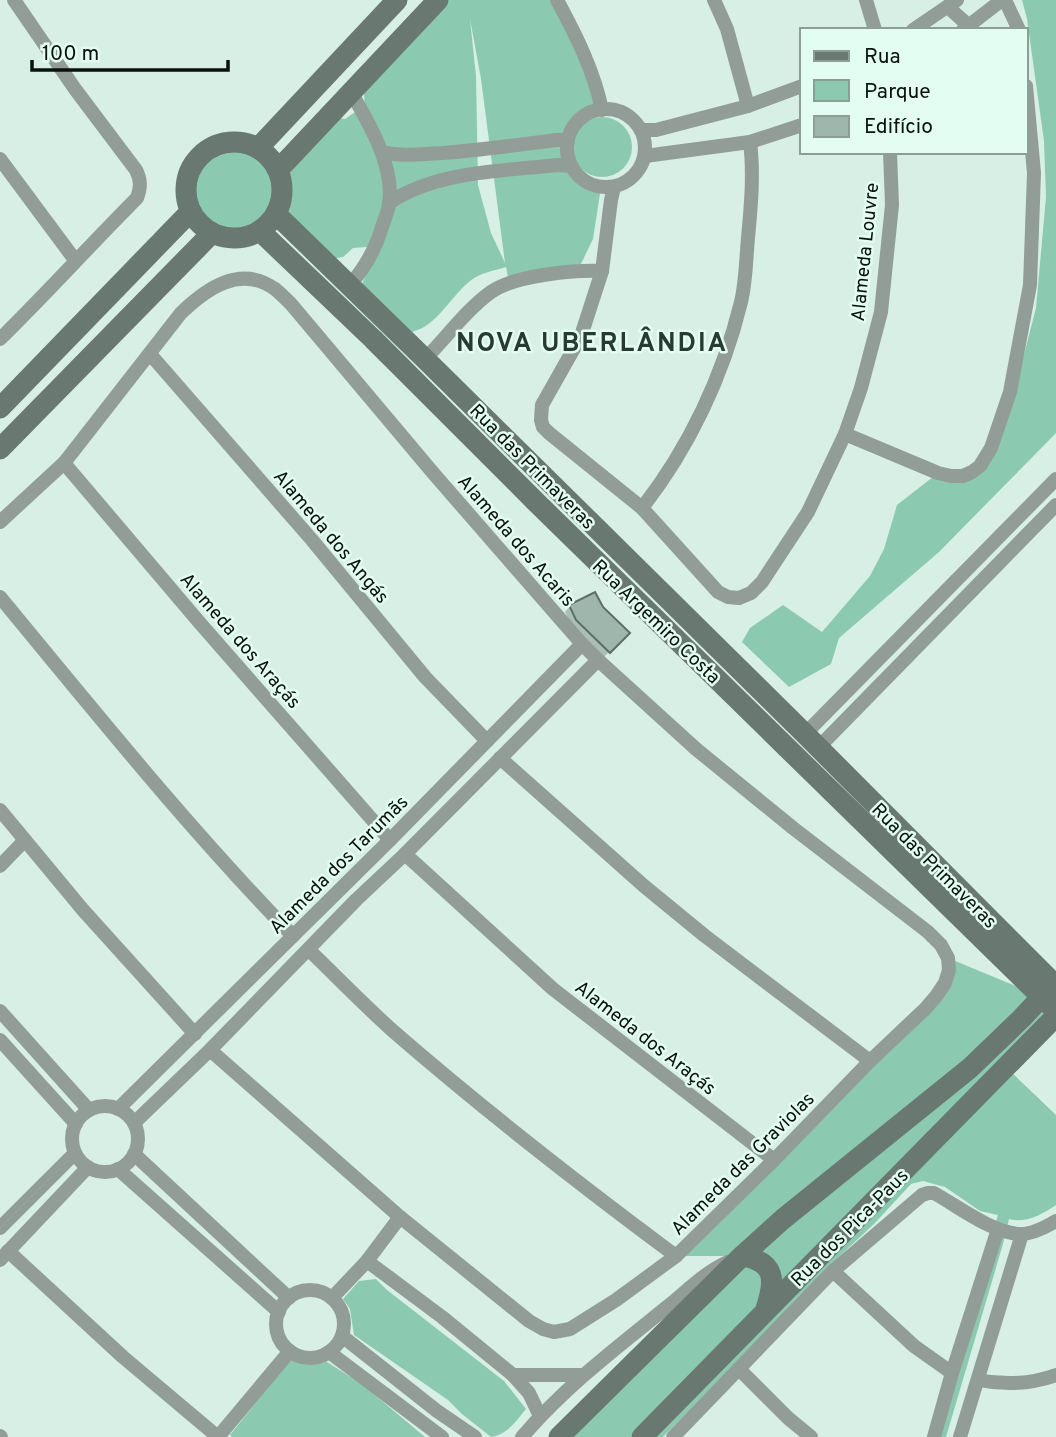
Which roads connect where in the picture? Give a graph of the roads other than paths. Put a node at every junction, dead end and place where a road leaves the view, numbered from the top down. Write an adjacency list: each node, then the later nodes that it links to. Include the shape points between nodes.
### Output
1 (14, 0): 37 (street, via 141,180 136,198)
2 (397, 0): 22 (street)
3 (438, 0): 14 (street)
4 (557, 0): 17 (street, via 577,37)
5 (714, 0): 15 (street, via 727,29)
6 (866, 0): 9 (street)
7 (1003, 0): 11 (street); 12 (street)
8 (952, 4): 10 (street); 11 (street)
9 (874, 28)
10 (916, 28)
11 (966, 28)
12 (1018, 28)
13 (800, 87): 15 (street)
14 (351, 92): 24 (street); 29 (street)
15 (747, 106): 19 (street)
16 (1028, 108): 46 (street, via 1034,173 1030,285 1010,391 991,448 972,472 951,476)
17 (602, 110): 19 (street, via 625,114); 20 (street, via 580,120)
18 (800, 126): 21 (street)
19 (641, 130): 26 (street)
20 (568, 140): 23 (street); 28 (street)
21 (750, 142): 26 (street); 53 (street, via 752,205 742,299 718,378 678,457)
22 (258, 148): 29 (street); 33 (street, via 224,142 199,156 185,188)
23 (475, 150): 24 (street, via 412,155); 30 (street)
24 (382, 152): 32 (street)
25 (890, 154): 46 (street, Alameda Louvre, via 892,205 881,312)
26 (645, 156): 31 (street, via 637,172)
27 (0, 159): 37 (street)
28 (571, 166): 30 (street); 31 (street, via 589,184)
29 (278, 170): 34 (street, via 282,185)
30 (477, 174): 32 (street, via 435,181)
31 (614, 187): 38 (street)
32 (390, 202): 39 (street, via 377,245)
33 (190, 212): 36 (street); 45 (street)
34 (276, 214): 35 (street); 39 (street, Rua das Primaveras)
35 (260, 231): 36 (street, via 228,238); 41 (street, Rua Argemiro Costa)
36 (212, 233): 47 (street)
37 (75, 260): 42 (street)
38 (602, 271): 44 (street, via 578,270 509,282 473,308); 53 (street, via 581,336 547,394 541,420 549,433)
39 (349, 286): 40 (street, Rua das Primaveras)
40 (392, 327): 41 (street); 44 (street, Rua das Primaveras)
41 (373, 338): 51 (street, Rua Argemiro Costa)
42 (0, 339)
43 (150, 354): 48 (street, Alameda dos Acaris); 56 (street, Alameda dos Acaris, via 181,313 217,285 237,279 258,280 274,289); 58 (street, Alameda dos Angás, via 425,677)
44 (425, 359): 50 (street, Rua das Primaveras)
45 (0, 408)
46 (845, 434): 53 (street, Alameda Louvre, via 808,512 762,582 739,598 718,592)
47 (0, 449)
48 (64, 463): 54 (street, Alameda dos Acaris); 65 (street, Alameda dos Araçás)
49 (1056, 479): 59 (street)
50 (553, 486): 51 (street); 59 (street, Rua das Primaveras)
51 (536, 502): 74 (street, Rua Argemiro Costa)
52 (1056, 505): 59 (street)
53 (642, 508)
54 (0, 522)
55 (0, 597): 70 (street)
56 (582, 644): 57 (street, Alameda dos Acaris); 58 (street, Alameda dos Tarumãs)
57 (597, 660): 60 (street, Alameda dos Tarumãs); 73 (street, Alameda dos Acaris, via 696,749 928,932 948,958 949,970)
58 (487, 741): 61 (street, Alameda dos Tarumãs)
59 (812, 741): 74 (street, Rua das Primaveras)
60 (500, 758): 62 (street, Alameda dos Tarumãs); 80 (street, via 705,936)
61 (440, 789): 62 (street); 65 (street, Alameda dos Tarumãs)
62 (455, 803): 66 (street, Alameda dos Tarumãs)
63 (0, 810): 64 (street)
64 (26, 840): 67 (street); 77 (street)
65 (390, 840): 68 (street, Alameda dos Tarumãs)
66 (405, 854): 69 (street, Alameda dos Tarumãs); 87 (street, Alameda dos Araçás, via 553,989)
67 (0, 866)
68 (343, 887): 69 (street); 70 (street, Alameda dos Tarumãs)
69 (356, 900): 71 (street, Alameda dos Tarumãs)
70 (293, 936): 72 (street, Alameda dos Tarumãs)
71 (309, 950): 75 (street, Alameda dos Tarumãs); 96 (street, via 464,1091)
72 (244, 985): 75 (street); 77 (street, Alameda dos Tarumãs)
73 (937, 995): 80 (street, Alameda das Graviolas)
74 (1053, 996): 97 (street, Rua dos Pica-Paus); 103 (street, Rua dos Pica-Paus)
75 (259, 1000): 79 (street, Alameda dos Tarumãs)
76 (0, 1012): 82 (street)
77 (195, 1034): 81 (street, Alameda dos Tarumãs)
78 (0, 1040): 83 (street)
79 (210, 1050): 84 (street, Alameda dos Tarumãs); 90 (street)
80 (870, 1061): 87 (street, Alameda das Graviolas)
81 (118, 1109): 82 (street); 84 (street)
82 (89, 1110): 83 (street)
83 (76, 1124): 85 (street, via 72,1138)
84 (134, 1124): 86 (street, via 138,1134)
85 (75, 1153): 88 (street); 92 (street)
86 (134, 1154): 89 (street); 100 (street)
87 (774, 1160): 96 (street, Alameda das Graviolas)
88 (88, 1167): 89 (street); 95 (street)
89 (118, 1169): 104 (street)
90 (400, 1217): 96 (street, Alameda das Graviolas, via 529,1321 554,1332 582,1322); 98 (street)
91 (1056, 1221): 94 (street)
92 (0, 1228)
93 (998, 1229): 94 (street); 99 (street, via 928,1193); 102 (street)
94 (1022, 1234): 105 (street)
95 (4, 1256): 120 (street)
96 (676, 1256)
97 (742, 1256): 103 (street, via 760,1261 772,1278); 113 (street, Rua dos Pica-Paus, via 703,1277); 124 (street, Rua dos Pica-Paus)
98 (367, 1261): 101 (street); 112 (street)
99 (833, 1271): 109 (street); 111 (street, via 914,1346)
100 (289, 1298): 101 (street, via 315,1291); 104 (street)
101 (332, 1298): 106 (street, via 343,1316)
102 (973, 1308): 105 (street); 111 (street)
103 (765, 1311): 125 (street, Rua dos Pica-Paus)
104 (279, 1312): 107 (street, via 279,1338)
105 (996, 1315): 115 (street)
106 (342, 1336): 108 (street); 110 (street)
107 (290, 1351): 108 (street, via 309,1358); 120 (street)
108 (329, 1352): 116 (street)
109 (739, 1369): 126 (street); 127 (street)
110 (386, 1370): 116 (street); 117 (street)
111 (952, 1373): 128 (street)
112 (513, 1375): 113 (street); 118 (street)
113 (583, 1375): 118 (street, Rua dos Pica-Paus)
114 (1056, 1375): 115 (street, via 1014,1383)
115 (978, 1380): 129 (street)
116 (374, 1386): 119 (street)
117 (437, 1411): 119 (street); 122 (street)
118 (540, 1416): 123 (street, Rua dos Pica-Paus)
119 (426, 1425): 121 (street)
120 (218, 1437)
121 (442, 1437)
122 (475, 1437)
123 (522, 1437)
124 (559, 1437)
125 (642, 1437)
126 (673, 1437)
127 (811, 1437)
128 (934, 1437)
129 (960, 1437)

